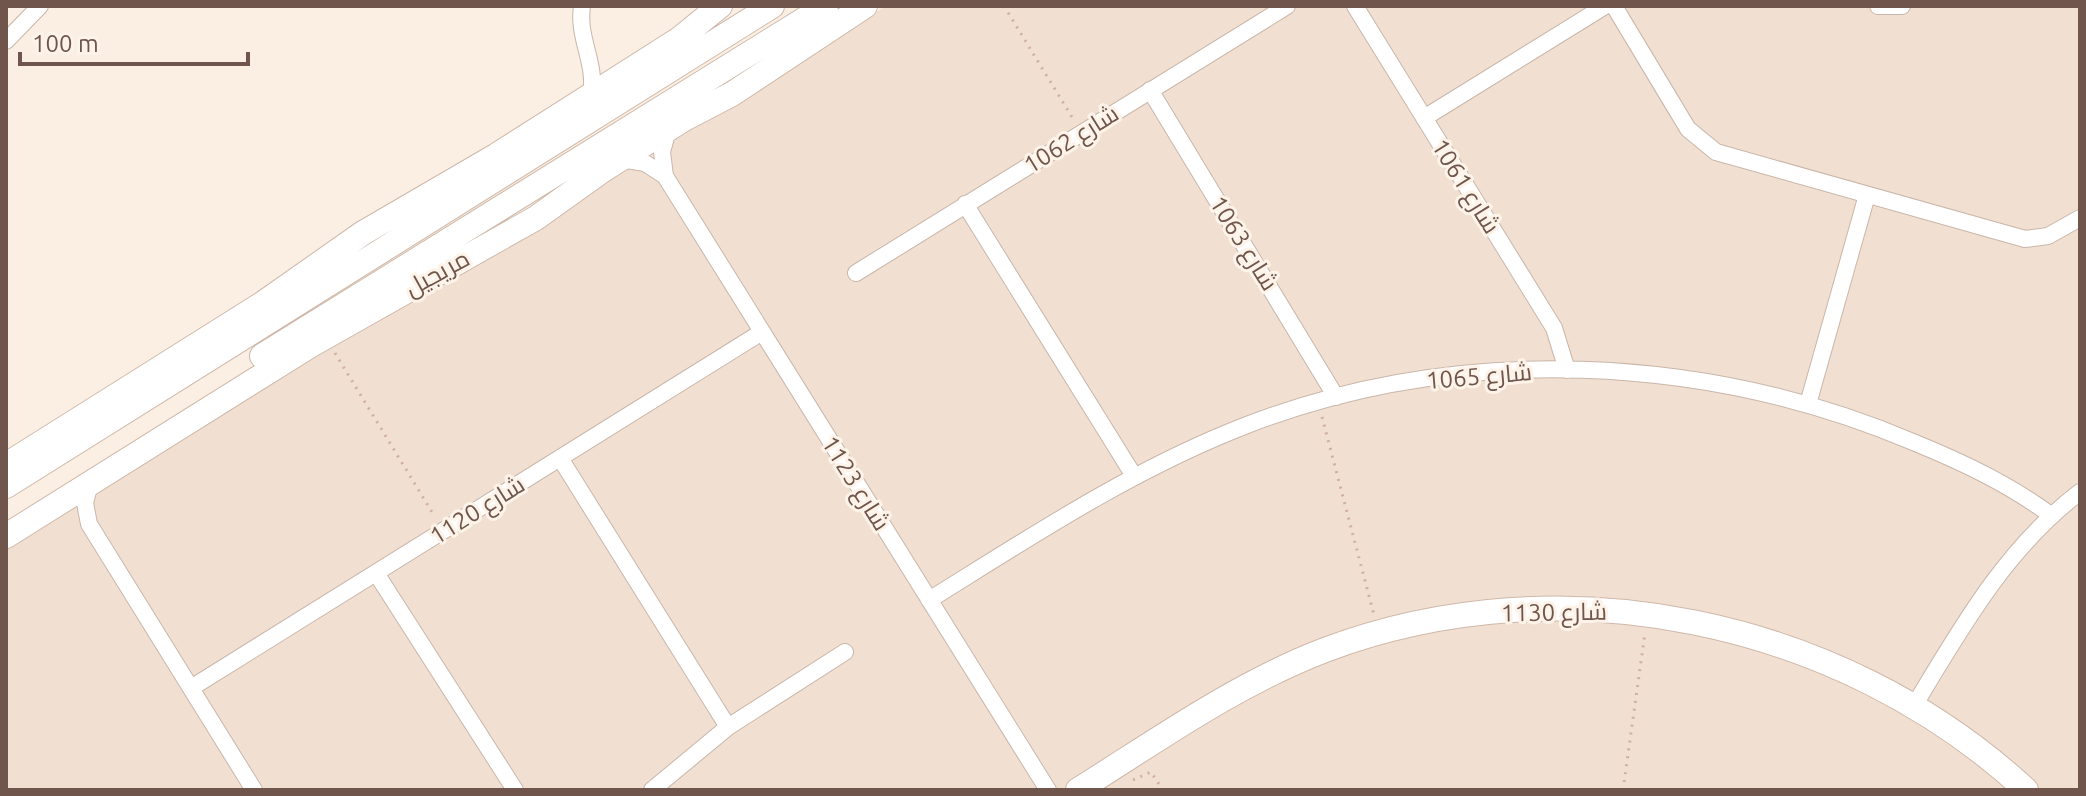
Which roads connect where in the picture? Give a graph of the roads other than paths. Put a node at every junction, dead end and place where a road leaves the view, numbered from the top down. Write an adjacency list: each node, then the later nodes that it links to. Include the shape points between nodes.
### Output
1 (40, 6): 16 (street)
2 (582, 6): 17 (street, via 581,35)
3 (720, 6): 15 (street)
4 (772, 6): 14 (street, مريجيل)
5 (826, 6): 13 (street, مريجيل)
6 (865, 6): 21 (street, مريجيل)
7 (1287, 6): 19 (street, شارع 1062)
8 (1355, 6): 22 (street, شارع 1061)
9 (1605, 6): 22 (street)
10 (1614, 6): 28 (street, via 1688,129 1705,146)
11 (1878, 6): 12 (street)
12 (1902, 6)
13 (802, 22): 21 (street); 32 (street, مريجيل)
14 (743, 24): 15 (street); 33 (street, مريجيل)
15 (688, 32): 18 (street)
16 (6, 41)
17 (591, 57): 18 (street); 20 (street)
18 (632, 69): 20 (street)
19 (1150, 90): 29 (street, شارع 1062); 36 (street, شارع 1063)
20 (591, 96): 24 (street)
21 (698, 111): 23 (street, مريجيل)
22 (1424, 118): 35 (street, شارع 1061, via 1554,328)
23 (668, 130): 25 (street, مريجيل); 26 (street, via 662,152)
24 (497, 155): 33 (street, via 462,186 340,265); 39 (street, via 363,233 262,304)
25 (621, 159): 26 (street, via 645,163); 27 (street, مريجيل)
26 (665, 176): 34 (street, شارع 1123)
27 (583, 183): 32 (street, via 533,202); 41 (street, مريجيل, via 536,218 325,337)
28 (1867, 195): 30 (street, via 2025,239 2048,236); 37 (street)
29 (965, 204): 31 (street, شارع 1062); 40 (street)
30 (2080, 218)
31 (856, 273)
32 (392, 274): 46 (street, مريجيل)
33 (315, 293): 42 (street, مريجيل)
34 (762, 332): 38 (street, شارع 1120); 50 (street, شارع 1123)
35 (1567, 370): 36 (street, شارع 1065, via 1435,378); 37 (street, شارع 1065, via 1707,382)
36 (1336, 397): 40 (street, شارع 1065, via 1218,437)
37 (1808, 404): 45 (street, شارع 1065, via 1979,471)
38 (560, 458): 49 (street, شارع 1120); 54 (street)
39 (6, 465)
40 (1134, 476): 50 (street, شارع 1065)
41 (90, 483): 44 (street, مريجيل); 47 (street, via 85,503)
42 (6, 486)
43 (2080, 492): 45 (street)
44 (51, 507): 47 (street); 48 (street, مريجيل)
45 (2052, 516): 53 (street, via 1990,585)
46 (6, 518)
47 (89, 524): 52 (street)
48 (6, 536)
49 (376, 573): 52 (street, شارع 1120); 56 (street)
50 (929, 600): 58 (street, شارع 1123)
51 (845, 652): 54 (street)
52 (191, 688): 55 (street)
53 (1914, 706): 59 (street, شارع 1130, via 1856,676 1732,630 1648,614 1531,609 1444,618 1326,650 1247,685); 60 (street, شارع 1130)
54 (728, 727): 57 (street)
55 (254, 790)
56 (515, 790)
57 (652, 790)
58 (1048, 790)
59 (1078, 790)
60 (2026, 790)

